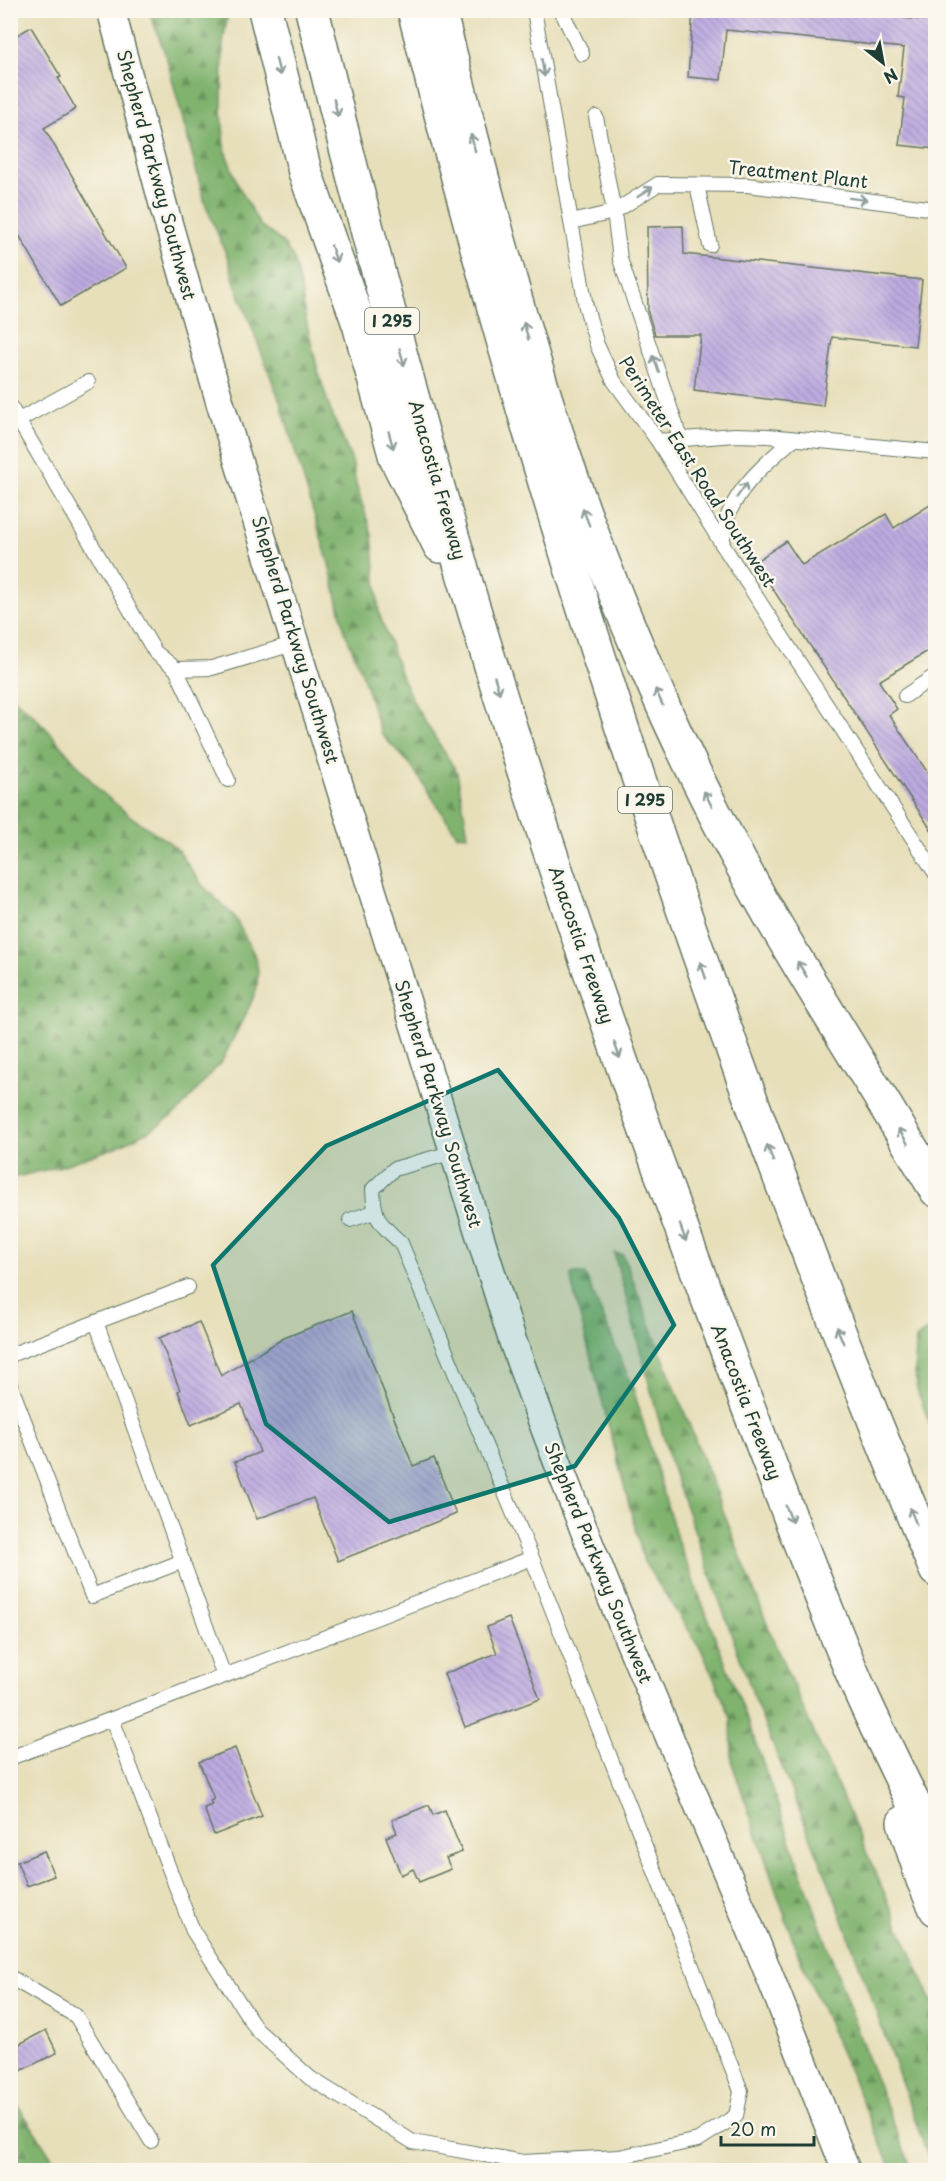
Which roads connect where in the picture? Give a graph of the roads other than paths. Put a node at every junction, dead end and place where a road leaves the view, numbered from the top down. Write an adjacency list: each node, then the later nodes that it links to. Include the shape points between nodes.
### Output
1 (111, 10): 24 (street, Shepherd Parkway Southwest, via 221,406)
2 (264, 10): 23 (highway, one-way to 23, via 305,172 359,324 396,458)
3 (312, 10): 23 (highway, Anacostia Freeway / I 295, one-way to 23, via 384,295)
4 (414, 10): 40 (highway, I 295, one-way to 4, via 766,1142 652,820 534,452)
5 (439, 10): 31 (highway, one-way to 5, via 747,875 684,750 622,611 545,398)
6 (534, 10): 13 (lane, Perimeter East Road Southwest, one-way to 13)
7 (561, 10): 8 (lane)
8 (582, 54)
9 (596, 117): 12 (lane)
10 (697, 185): 11 (lane, Treatment Plant, one-way to 11, via 747,185); 12 (lane, Treatment Plant, one-way to 10, via 658,184); 14 (lane)
11 (936, 209)
12 (614, 212): 13 (lane, Treatment Plant); 19 (lane, one-way to 12, via 620,259)
13 (571, 222): 20 (lane, Perimeter East Road Southwest, via 597,345 615,381)
14 (710, 244)
15 (88, 382): 17 (lane)
16 (10, 406): 17 (lane)
17 (15, 423): 25 (lane, via 155,652)
18 (793, 439): 19 (lane, via 735,435); 21 (lane); 22 (lane, one-way to 18, via 728,514 739,493 757,470)
19 (681, 440): 20 (lane)
20 (658, 441): 22 (lane, Perimeter East Road Southwest)
21 (934, 450)
22 (722, 544): 29 (lane, Perimeter East Road Southwest)
23 (480, 629): 42 (highway, Anacostia Freeway / I 295, one-way to 42, via 550,853 658,1167 778,1488)
24 (296, 643): 25 (lane, via 212,668); 30 (street, Shepherd Parkway Southwest)
25 (176, 669): 28 (lane)
26 (936, 675): 27 (lane)
27 (905, 696)
28 (228, 780)
29 (936, 874)
30 (453, 1152): 32 (lane, via 394,1169 373,1189); 49 (street, Shepherd Parkway Southwest, via 500,1302 560,1471 752,1932)
31 (936, 1190)
32 (374, 1212): 33 (lane); 38 (lane, via 401,1243)
33 (350, 1220)
34 (188, 1287): 35 (lane)
35 (96, 1322): 36 (lane); 39 (lane)
36 (10, 1355)
37 (10, 1384): 39 (lane, via 92,1596)
38 (532, 1558): 41 (lane); 43 (lane, via 741,2091 736,2116 698,2140 619,2157 523,2162 413,2142 310,2078 257,2030 194,1931)
39 (183, 1561): 41 (lane)
40 (936, 1570)
41 (224, 1676): 43 (lane)
42 (863, 1697): 45 (highway, Anacostia Freeway / I 295); 46 (highway)
43 (112, 1719): 44 (lane)
44 (10, 1758)
45 (936, 1850)
46 (936, 1909)
47 (10, 1977): 48 (lane, via 76,2016)
48 (151, 2141)
49 (846, 2170)

